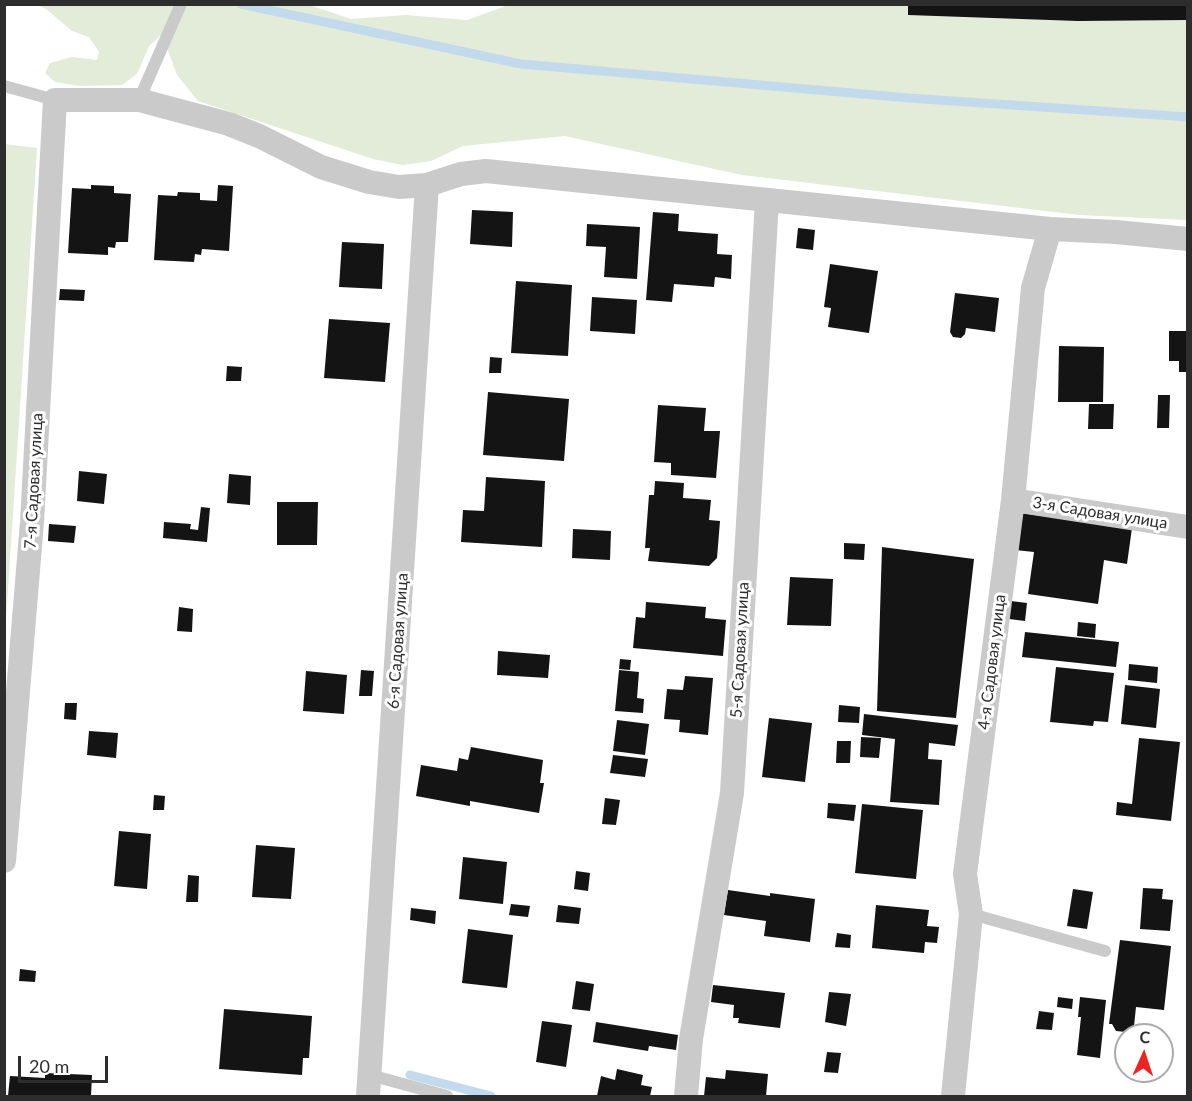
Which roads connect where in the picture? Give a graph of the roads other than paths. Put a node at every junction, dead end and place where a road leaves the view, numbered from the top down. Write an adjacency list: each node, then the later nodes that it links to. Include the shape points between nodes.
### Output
1 (181, 4): 4 (lane)
2 (4, 86): 3 (lane)
3 (55, 100): 4 (street); 11 (street, 7-я Садовая улица, via 32,522)
4 (139, 100): 5 (street, via 229,124 321,167 369,182 399,187)
5 (427, 185): 6 (street, via 486,171); 14 (street, 6-я Садовая улица)
6 (767, 201): 7 (street); 16 (street, 5-я Садовая улица, via 732,793 691,1039)
7 (1050, 229): 8 (street); 9 (street, 4-я Садовая улица, via 1033,288)
8 (1188, 239)
9 (1013, 500): 10 (street, 3-я Садовая улица); 12 (street, 4-я Садовая улица, via 965,874)
10 (1188, 527)
11 (4, 861)
12 (971, 914): 13 (lane); 17 (street, 4-я Садовая улица)
13 (1105, 951)
14 (369, 1086): 15 (lane)
15 (447, 1096)
16 (686, 1096)
17 (953, 1096)

